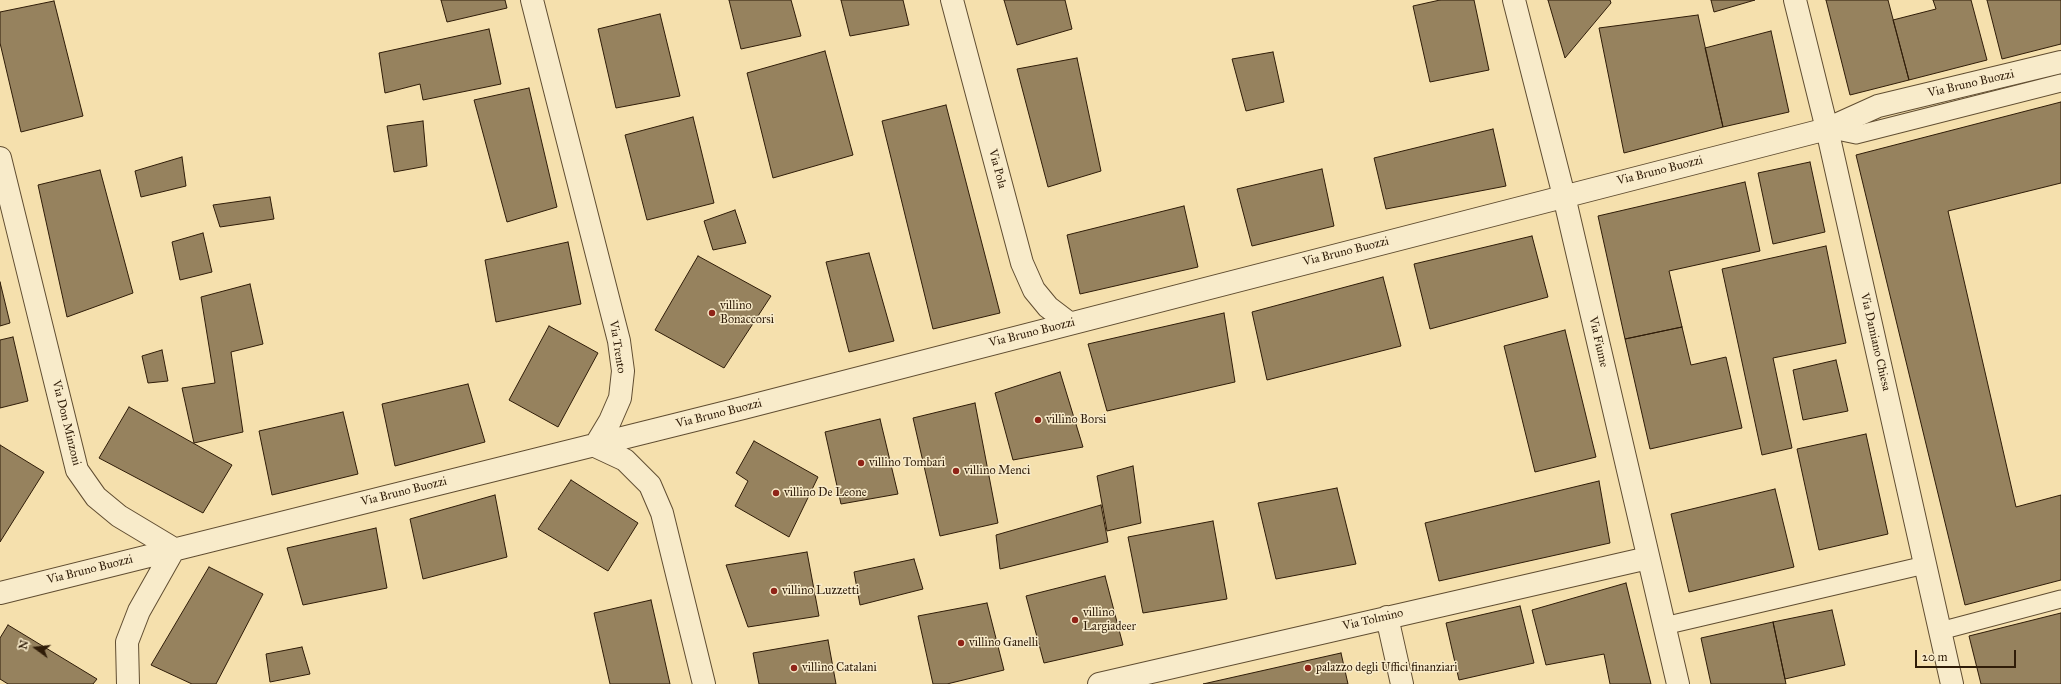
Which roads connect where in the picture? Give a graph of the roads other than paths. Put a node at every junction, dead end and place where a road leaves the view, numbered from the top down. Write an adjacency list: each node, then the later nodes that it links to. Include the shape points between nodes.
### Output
1 (532, 0): 13 (street, Via Trento, via 618,341 623,371 620,398 610,421)
2 (952, 0): 12 (street, Via Pola, via 1022,263 1034,290 1048,307)
3 (1514, 0): 11 (street, Via Fiume)
4 (1795, 0): 9 (street, Via Damiano Chiesa)
5 (2061, 62): 6 (street, Via Bruno Buozzi)
6 (1988, 80): 8 (lane); 9 (street, Via Bruno Buozzi, via 1878,106)
7 (2061, 83): 8 (lane)
8 (2003, 98): 9 (lane, via 1856,134)
9 (1827, 129): 11 (street, Via Bruno Buozzi); 16 (street, Via Damiano Chiesa)
10 (0, 158): 14 (street, Via Don Minzoni, via 77,470 96,497 119,516)
11 (1564, 196): 12 (street, Via Bruno Buozzi); 15 (street, Via Fiume)
12 (1069, 324): 13 (street, Via Bruno Buozzi)
13 (594, 446): 14 (street, Via Bruno Buozzi); 23 (street, via 625,460 650,485 662,513)
14 (174, 549): 17 (street, Via Bruno Buozzi); 22 (street, via 139,611 127,642)
15 (1648, 558): 19 (street, Via Tolmino); 20 (street, Via Fiume)
16 (1925, 565): 20 (lane); 21 (street, Via Damiano Chiesa)
17 (0, 593)
18 (2061, 599): 21 (lane)
19 (1387, 617): 24 (street, Via Tolmino); 25 (street)
20 (1664, 626): 26 (street, Via Fiume)
21 (1940, 631): 27 (street, Via Damiano Chiesa)
22 (128, 684)
23 (704, 684)
24 (1099, 684)
25 (1402, 684)
26 (1678, 684)
27 (1952, 684)

